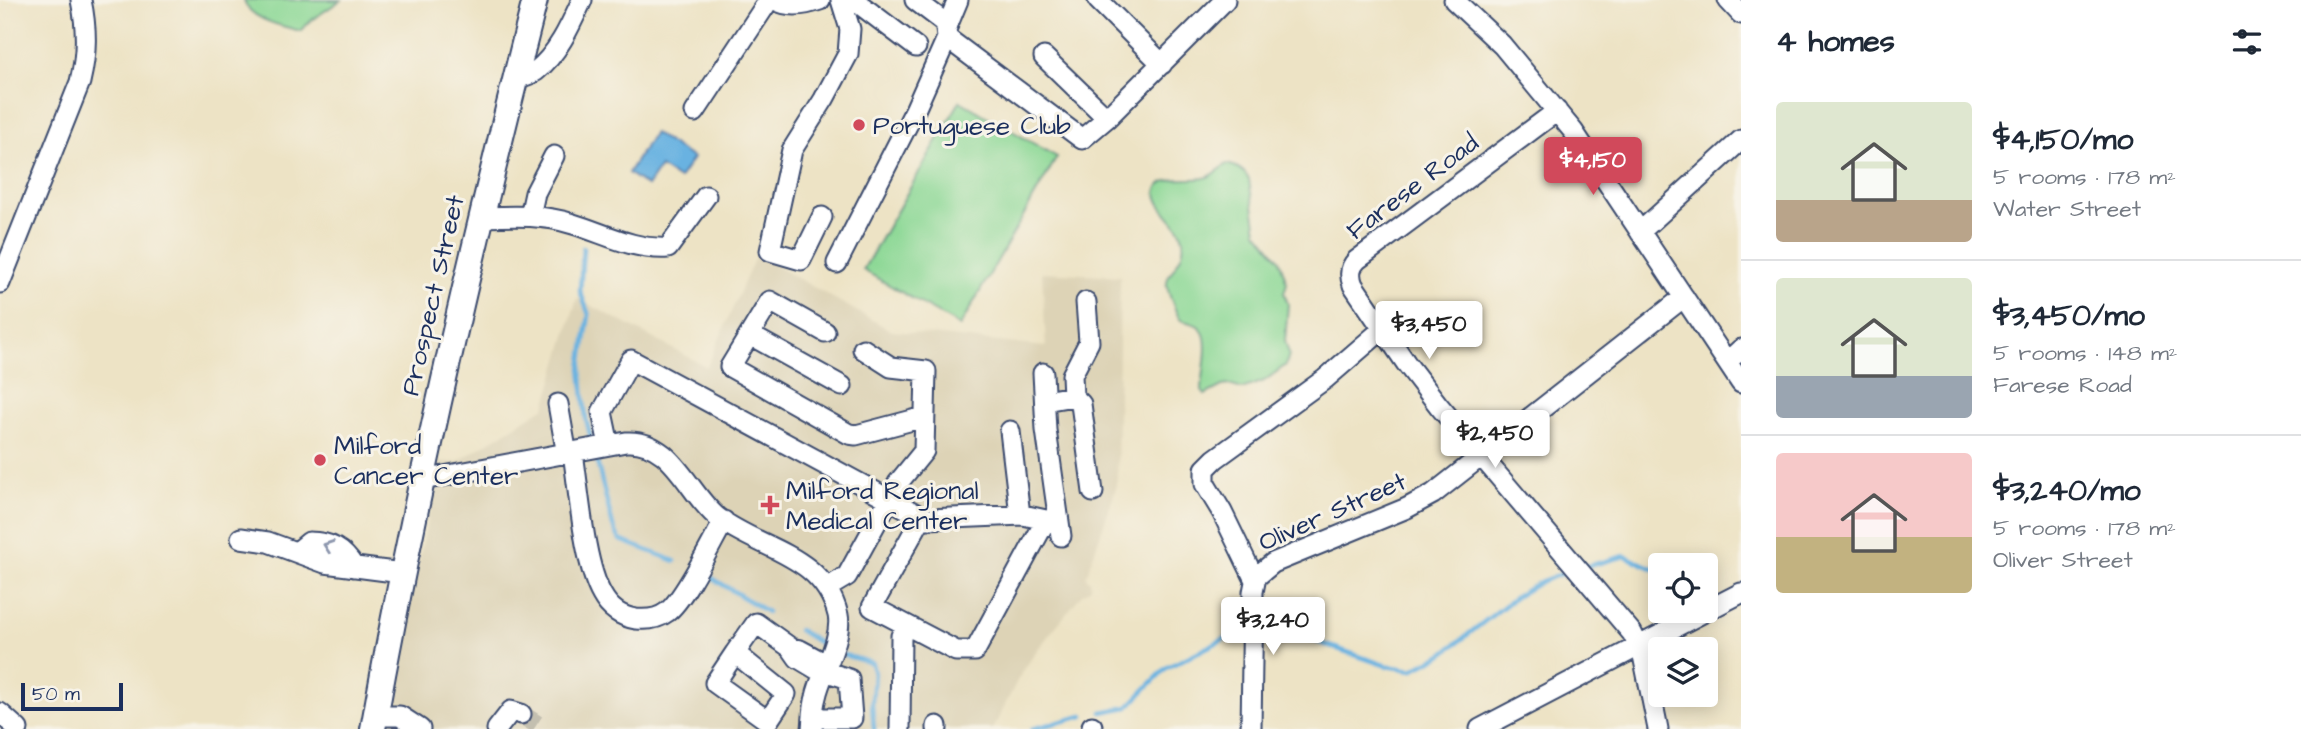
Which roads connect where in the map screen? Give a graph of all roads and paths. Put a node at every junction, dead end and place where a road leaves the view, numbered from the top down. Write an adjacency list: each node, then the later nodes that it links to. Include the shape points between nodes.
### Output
1 (81, 0): 32 (street, via 87,31 80,82)
2 (535, 0): 20 (main road, Prospect Street)
3 (582, 0): 20 (street, via 544,64)
4 (769, 0): 22 (street)
5 (775, 0): 6 (street, via 793,5)
6 (820, 0)
7 (841, 0): 29 (street, via 850,29 848,54 792,150 770,251 801,260)
8 (854, 0): 17 (street)
9 (915, 0): 16 (street)
10 (958, 0): 16 (street)
11 (1098, 0): 19 (street)
12 (1225, 0): 19 (street)
13 (1454, 0): 21 (street, via 1502,45)
14 (1728, 0): 15 (street)
15 (1741, 14)
16 (948, 32): 23 (street, via 1082,139); 31 (street, via 915,110)
17 (916, 47)
18 (1044, 57): 23 (street)
19 (1162, 64): 23 (street)
20 (515, 79): 28 (main road, Prospect Street)
21 (1557, 111): 30 (street); 35 (street, Farese Road, via 1354,263 1352,282)
22 (695, 112)
23 (1107, 118)
24 (1741, 140): 30 (street)
25 (554, 156): 27 (street, via 535,193)
26 (706, 196): 27 (street, via 668,248 650,249 574,224)
27 (530, 216): 28 (street)
28 (480, 217): 50 (main road, Prospect Street)
29 (822, 217)
30 (1640, 232): 33 (street)
31 (837, 262)
32 (0, 283)
33 (1684, 297): 39 (street); 49 (street, Oliver Street)
34 (1086, 302): 43 (street, via 1089,342 1072,374)
35 (1384, 328): 49 (street, Farese Road); 59 (street, via 1325,379 1205,469 1206,488)
36 (825, 332): 37 (street, via 770,302)
37 (750, 335): 42 (street); 46 (street, via 730,367 849,434)
38 (863, 349): 46 (street, via 891,367 926,371)
39 (1734, 355): 41 (street)
40 (1043, 373): 44 (street)
41 (1741, 383)
42 (842, 386)
43 (1073, 396): 44 (street); 51 (street, via 1081,404)
44 (1045, 401): 56 (street)
45 (558, 404): 48 (street)
46 (924, 417): 52 (street, via 924,451)
47 (1010, 431): 53 (street)
48 (587, 450): 50 (street); 52 (street, via 631,360); 55 (street, via 641,442 662,452); 55 (street, via 589,556 608,604 623,616 646,619 668,612)
49 (1479, 457): 59 (street, Oliver Street, via 1420,502 1279,560); 65 (street, Farese Road)
50 (422, 480): 58 (main road, Prospect Street)
51 (1093, 492)
52 (889, 498): 54 (street); 60 (street, via 847,576)
53 (1020, 514): 54 (street); 56 (street)
54 (922, 517): 64 (street, via 872,607)
55 (723, 522): 60 (street, via 806,565)
56 (1055, 525): 64 (street, via 975,651 956,652)
57 (241, 538): 58 (street, via 268,542 325,563)
58 (402, 573): 70 (main road, Prospect Street)
59 (1255, 580): 76 (street, Oliver Street)
60 (827, 588): 67 (street, via 839,618 839,632)
61 (1741, 593): 62 (street)
62 (1718, 605)
63 (1683, 623): 65 (street)
64 (906, 625): 75 (street, via 901,636)
65 (1640, 646): 77 (street); 78 (street)
66 (735, 653): 67 (street, via 756,623)
67 (825, 669): 71 (street); 71 (street, via 849,679 852,718)
68 (0, 713): 72 (street)
69 (521, 714): 74 (street, via 511,711)
70 (374, 722): 73 (street, via 400,716)
71 (812, 723)
72 (18, 729)
73 (420, 729)
74 (496, 729)
75 (900, 729)
76 (1251, 729)
77 (1480, 729)
78 (1658, 729)

